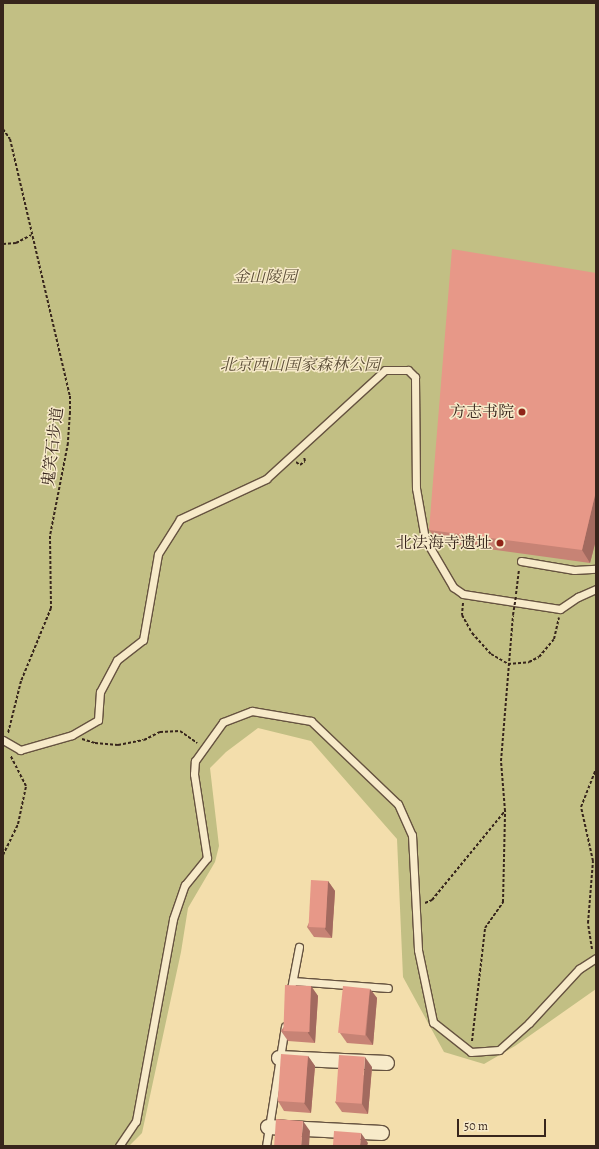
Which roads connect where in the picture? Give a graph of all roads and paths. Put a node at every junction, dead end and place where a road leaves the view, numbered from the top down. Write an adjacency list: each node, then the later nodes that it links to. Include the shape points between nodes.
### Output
1 (3, 129): 2 (path, 鬼笑石步道, via 10,139)
2 (31, 236): 3 (path, via 16,243); 11 (path, 鬼笑石步道, via 70,396 70,412 68,443 50,536 52,608 21,681)
3 (3, 244)
4 (520, 561): 5 (lane, via 574,570); 9 (path, bridge)
5 (596, 570)
6 (596, 589): 8 (lane)
7 (463, 594): 8 (lane); 9 (path, via 462,615 472,633 491,654); 10 (lane, via 453,587 425,539 416,488 416,376 408,370 385,370 266,479 180,519 158,554 143,640 117,660 100,692 98,720)
8 (560, 609): 9 (path, via 554,639 539,657 529,662)
9 (508, 664): 14 (path, via 501,761)
10 (72, 735): 11 (lane, via 20,750); 12 (path, via 95,743 118,745 144,740 160,732 180,731)
11 (4, 742): 15 (path, via 26,786 18,824)
12 (204, 748): 16 (lane, via 223,722 252,711 311,721 398,804 412,835); 28 (lane, via 196,761 194,774 207,858 185,885 173,919 136,1121)
13 (596, 769): 18 (path, via 581,807 593,861 588,923)
14 (505, 811): 16 (path, via 432,900); 23 (path, via 503,902 485,928)
15 (3, 855)
16 (417, 907): 23 (lane, via 418,950 433,1022)
17 (299, 947): 19 (lane)
18 (595, 958): 23 (lane, via 579,969 529,1023 499,1050)
19 (293, 981): 20 (lane); 21 (lane)
20 (388, 988)
21 (289, 1004)
22 (286, 1020): 24 (lane)
23 (471, 1052)
24 (279, 1058): 25 (street); 26 (lane)
25 (387, 1063)
26 (268, 1127): 27 (street); 29 (lane)
27 (382, 1133)
28 (119, 1146)
29 (266, 1146)

